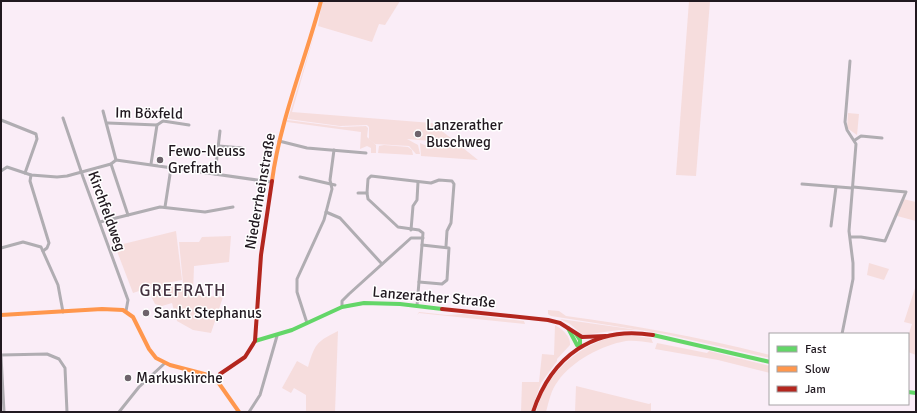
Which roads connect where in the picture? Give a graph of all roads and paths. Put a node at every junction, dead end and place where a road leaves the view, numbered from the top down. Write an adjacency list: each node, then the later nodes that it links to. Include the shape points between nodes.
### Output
1 (321, 1): 12 (main road, Niederrheinstraße)
2 (850, 61): 11 (street, via 845,122 847,130)
3 (103, 111): 6 (street)
4 (63, 118): 22 (street, Kirchfeldweg)
5 (1, 120): 23 (street, via 36,134 37,139)
6 (108, 123): 7 (street, Im Böxfeld); 17 (street)
7 (157, 125): 8 (street, Im Böxfeld, via 164,121); 19 (street)
8 (189, 125)
9 (220, 131): 13 (street)
10 (882, 138): 11 (street, via 861,136)
11 (855, 140): 33 (street)
12 (279, 141): 15 (street, via 308,148); 27 (main road, Niederrheinstraße)
13 (219, 146): 14 (street); 24 (street)
14 (242, 148)
15 (334, 150): 16 (street); 29 (street)
16 (366, 153)
17 (116, 160): 18 (street); 19 (street)
18 (111, 164): 22 (street); 39 (street)
19 (151, 164): 20 (street)
20 (172, 168): 24 (street); 36 (street)
21 (1, 170): 23 (street, via 10,167)
22 (81, 172): 25 (street, via 62,177); 40 (street, Kirchfeldweg)
23 (25, 173): 25 (street)
24 (215, 174): 27 (street)
25 (31, 175): 48 (street, via 30,181 48,243)
26 (300, 177): 29 (street)
27 (271, 182): 62 (main road, Niederrheinstraße, via 260,267)
28 (418, 182): 35 (street, via 371,176 368,179); 42 (street); 46 (street, via 454,182 452,223 447,231)
29 (330, 184): 30 (street); 38 (street, via 332,189)
30 (335, 184)
31 (802, 184): 32 (street)
32 (836, 187): 33 (street); 41 (street)
33 (853, 187): 43 (street, via 849,231); 43 (street, via 906,192 886,241 861,236)
34 (358, 193): 35 (street)
35 (367, 193): 42 (street, via 368,199 395,225 400,229)
36 (165, 207): 37 (street, via 205,212); 39 (street)
37 (233, 207)
38 (326, 212): 49 (street, via 340,218); 56 (street, via 297,279 297,292)
39 (128, 215): 40 (street)
40 (100, 222): 53 (street, Kirchfeldweg, via 128,300)
41 (831, 226)
42 (412, 230): 44 (street, via 422,232)
43 (851, 237): 59 (street, via 853,284)
44 (423, 238): 45 (street); 49 (street, via 411,238)
45 (422, 244): 46 (street); 50 (street)
46 (446, 246): 50 (street, via 449,250 446,283)
47 (1, 248): 48 (street, via 18,242 27,242 38,245)
48 (44, 251): 54 (street, via 58,285)
49 (382, 264): 52 (street, via 343,300)
50 (420, 282): 51 (street)
51 (417, 306): 52 (main road, Lanzerather Straße, via 372,302); 57 (main road, Lanzerather Straße, via 548,320)
52 (342, 307): 56 (main road, Lanzerather Straße)
53 (126, 311): 54 (main road, via 107,309); 66 (main road, via 133,317 152,354)
54 (63, 312): 55 (main road)
55 (1, 315)
56 (307, 323): 60 (main road, Lanzerather Straße)
57 (567, 327): 58 (main road, Lanzerather Straße); 63 (main road)
58 (576, 333): 61 (main road, via 585,338); 63 (main road)
59 (842, 333)
60 (277, 336): 62 (main road, Lanzerather Straße); 74 (street, via 260,395)
61 (606, 336): 63 (main road); 65 (main road, via 643,334)
62 (255, 341): 67 (main road, via 244,357)
63 (580, 347): 75 (main road, via 550,374)
64 (1, 355): 70 (street); 71 (street, via 47,354 60,359 65,368)
65 (769, 362)
66 (165, 363): 68 (main road); 72 (street, via 143,383)
67 (220, 374): 68 (main road, via 215,373); 69 (main road)
68 (212, 376): 69 (main road, via 213,380)
69 (218, 382): 73 (main road)
70 (4, 412)
71 (67, 412)
72 (119, 412)
73 (239, 412)
74 (249, 412)
75 (533, 412)

